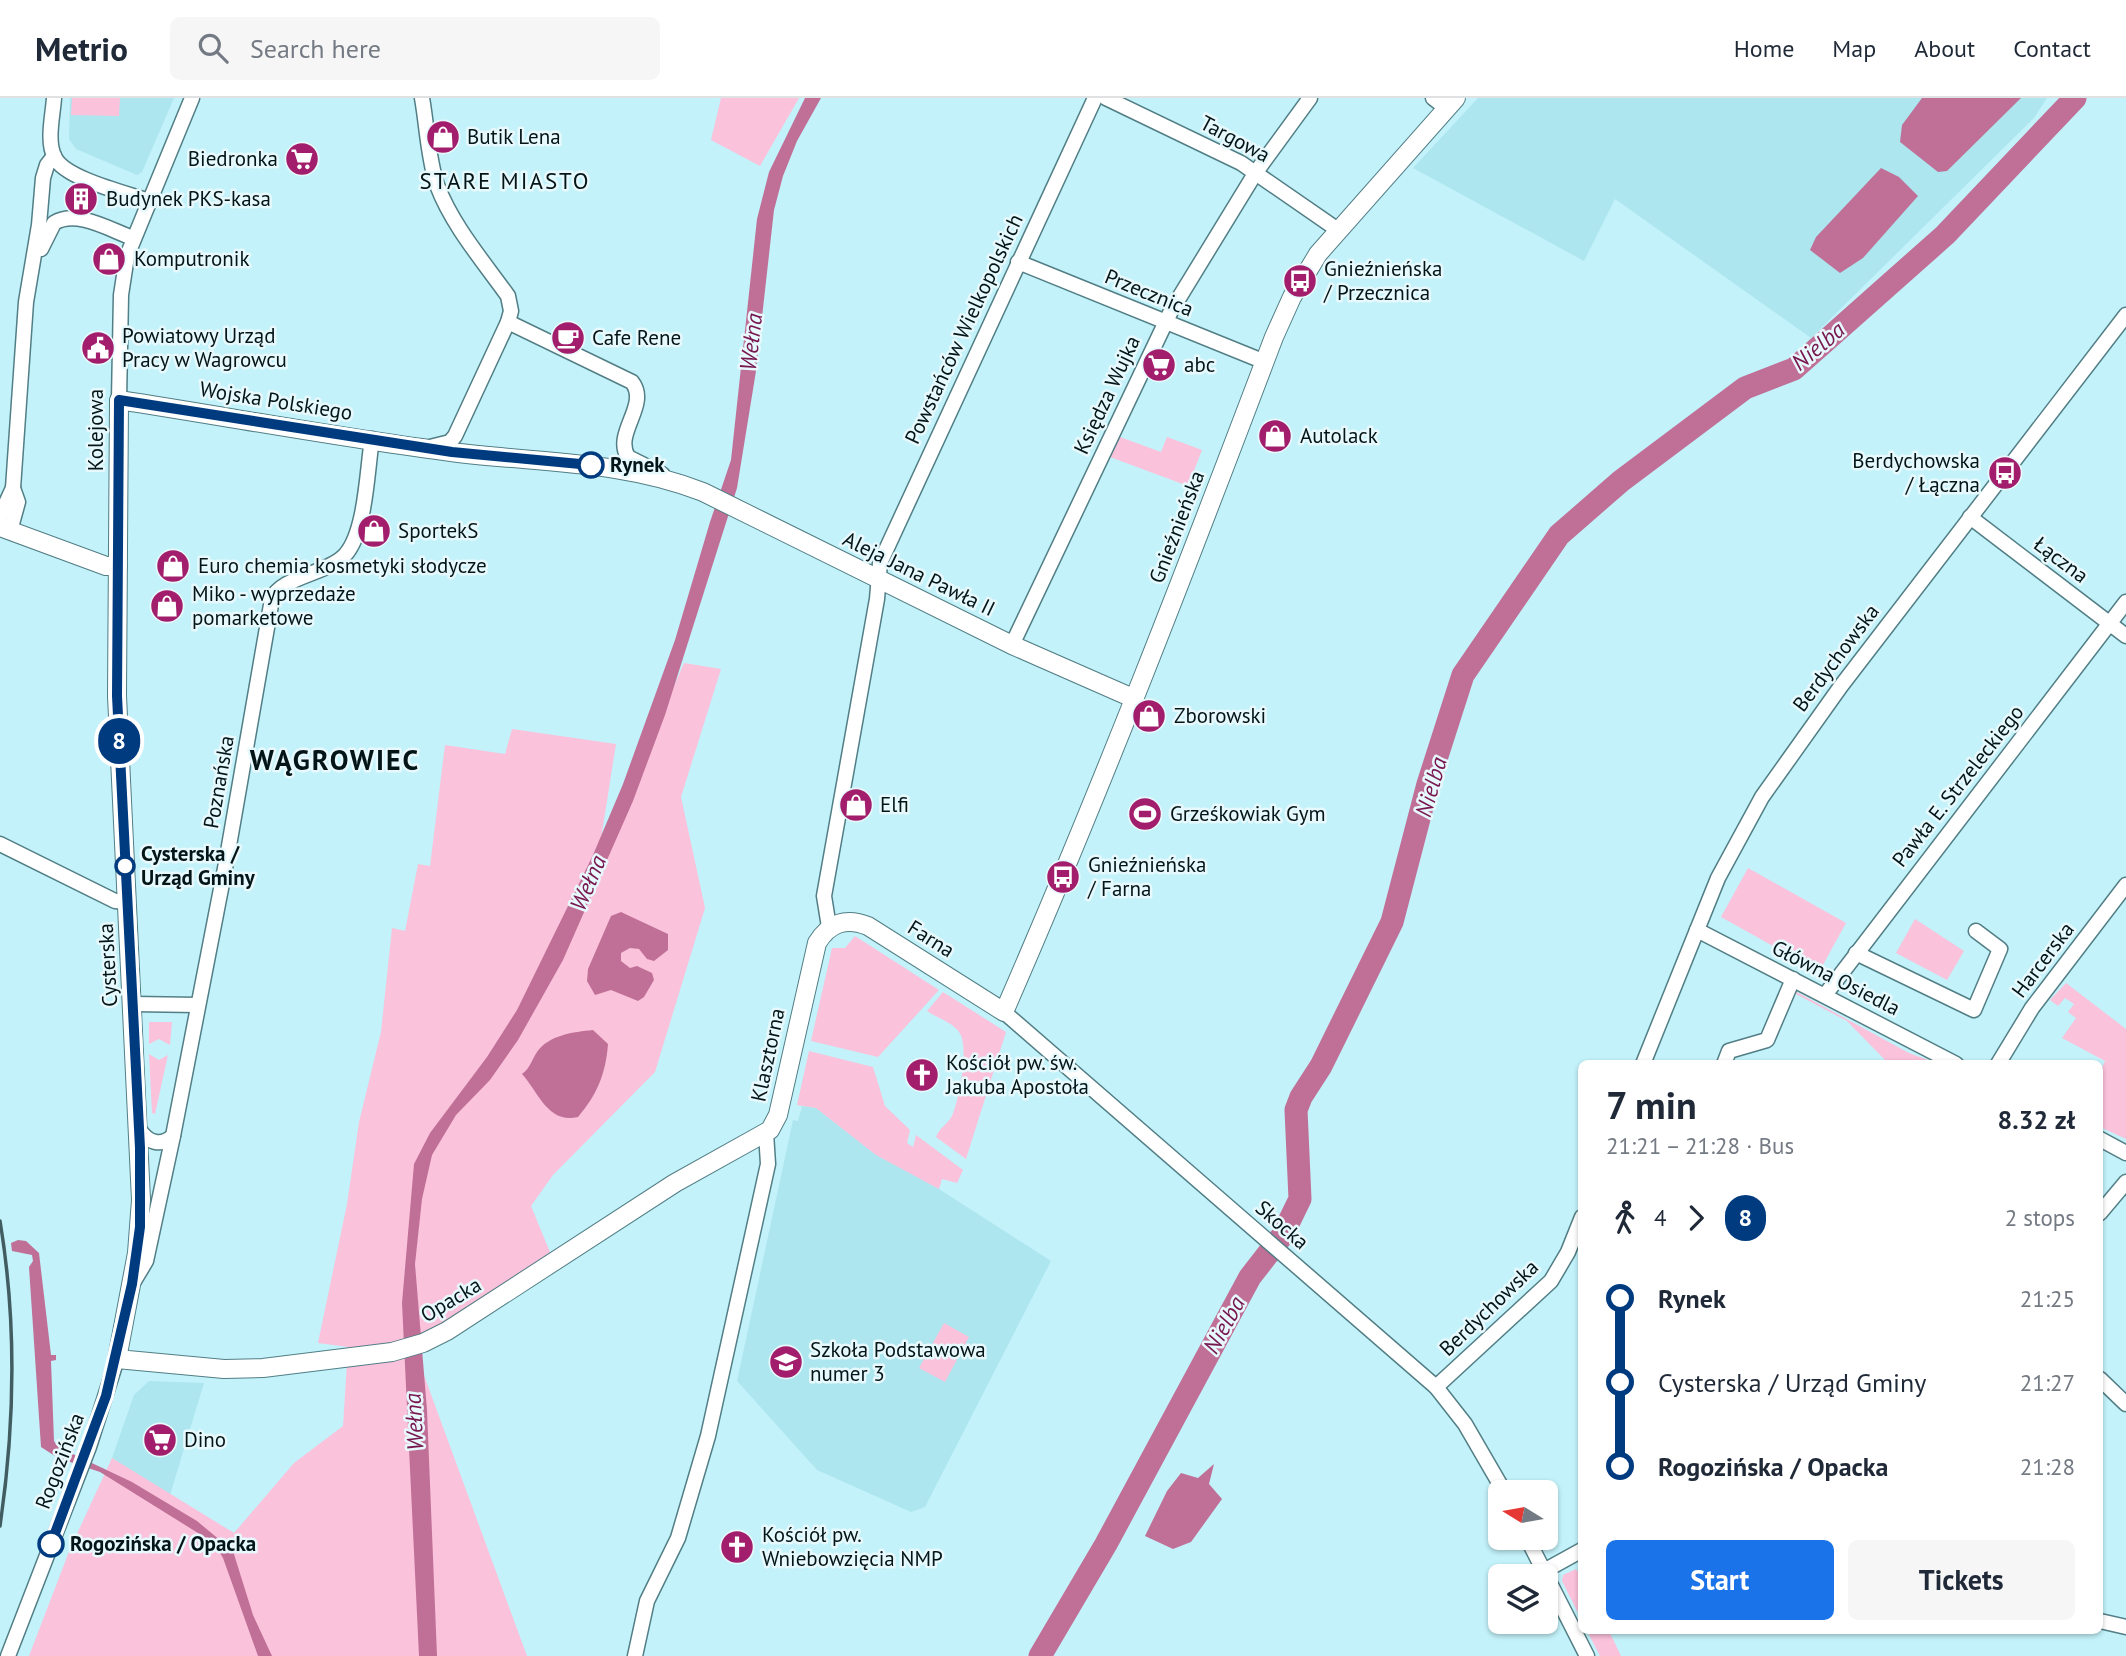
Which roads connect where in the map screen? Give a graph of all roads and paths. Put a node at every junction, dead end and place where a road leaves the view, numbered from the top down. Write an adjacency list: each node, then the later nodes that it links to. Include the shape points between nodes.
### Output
1 (54, 98): 8 (street)
2 (192, 98): 10 (street, Kolejowa)
3 (422, 98): 16 (street, via 440,191 464,234 509,296)
4 (1095, 98): 13 (street, Powstańców Wielkopolskich)
5 (1106, 98): 9 (street, Targowa)
6 (1310, 98): 9 (street, Księdza Wujka)
7 (1443, 101): 11 (main road, Gnieźnieńska)
8 (54, 156): 10 (street, via 72,173); 14 (street, via 44,173)
9 (1256, 172): 11 (street, Targowa); 17 (street, Księdza Wujka)
10 (149, 201): 12 (street, Kolejowa)
11 (1338, 230): 18 (main road, Gnieźnieńska, via 1300,281)
12 (134, 238): 14 (street, via 76,218 58,220); 19 (street, Kolejowa, via 121,295)
13 (1018, 262): 17 (street, Przecznica); 26 (street, Powstańców Wielkopolskich, via 880,564)
14 (31, 272): 24 (street, via 13,488 18,502)
15 (2126, 315): 23 (street, Berdychowska)
16 (508, 322): 21 (street, via 455,436 450,442); 22 (street, via 632,382 637,396 625,453)
17 (1165, 322): 18 (street, Przecznica); 30 (street, Księdza Wujka)
18 (1265, 362): 31 (main road, Gnieźnieńska)
19 (119, 400): 20 (main road, Wojska Polskiego); 25 (main road, Kolejowa)
20 (372, 439): 21 (main road, Wojska Polskiego); 42 (street, Poznańska, via 359,523 350,548 329,567 279,588 272,599)
21 (425, 448): 22 (main road, via 615,467)
22 (694, 489): 26 (main road, Aleja Jana Pawła II)
23 (1970, 517): 28 (street, Łączna); 36 (street, Berdychowska, via 1783,765 1739,837)
24 (3, 525): 25 (main road, via 106,566)
25 (118, 566): 34 (main road, Cysterska, via 117,696)
26 (879, 579): 30 (main road, Aleja Jana Pawła II); 35 (street, via 824,896)
27 (2126, 602): 28 (street, Pawła E. Strzeleckiego)
28 (2109, 624): 29 (street, Łączna); 38 (street, Pawła E. Strzeleckiego)
29 (2126, 636)
30 (1012, 645): 31 (main road, Aleja Jana Pawła II)
31 (1135, 699): 43 (main road, Gnieźnieńska)
32 (0, 844): 34 (street, via 116,901)
33 (2126, 885): 47 (street, Harcerska, via 2032,1008)
34 (127, 902): 41 (main road, Cysterska)
35 (829, 927): 43 (main road, Farna, via 847,921 868,926); 49 (main road, Klasztorna, via 815,947 778,1115)
36 (1697, 930): 39 (street, Główna Osiedla); 44 (street, Berdychowska)
37 (1976, 931): 38 (street, via 2000,949 1974,1010)
38 (1856, 953): 40 (street, Pawła E. Strzeleckiego)
39 (1793, 979): 40 (street, Główna Osiedla); 45 (street, via 1767,1040 1729,1051)
40 (1825, 995): 46 (street, Główna Osiedla)
41 (133, 1004): 42 (street); 48 (main road, Cysterska)
42 (198, 1004): 50 (street, Poznańska)
43 (1004, 1012): 59 (street, Skocka)
44 (1645, 1060)
45 (1726, 1060)
46 (1947, 1060)
47 (2000, 1060)
48 (139, 1129): 50 (street, via 155,1143); 56 (main road, Cysterska, via 141,1200)
49 (766, 1133): 57 (main road, Opacka, via 675,1183 435,1338 373,1356 242,1368); 68 (street, Klasztorna, via 768,1164 708,1436 678,1538 648,1601)
50 (173, 1136): 56 (street, Poznańska, via 146,1261)
51 (2103, 1141): 52 (street)
52 (2126, 1153)
53 (2126, 1182): 54 (street)
54 (2103, 1209)
55 (1578, 1228): 59 (street, Berdychowska, via 1551,1280)
56 (132, 1284): 57 (main road, Cysterska)
57 (117, 1359): 67 (street, Rogozińska, via 89,1447)
58 (2103, 1382): 60 (street)
59 (1436, 1387): 61 (street, Skocka, via 1465,1424)
60 (2126, 1404)
61 (1497, 1480)
62 (1578, 1552): 63 (street)
63 (1557, 1564)
64 (1558, 1599): 69 (street)
65 (2103, 1622): 66 (street)
66 (2126, 1627)
67 (8, 1656)
68 (635, 1656)
69 (1587, 1656)

